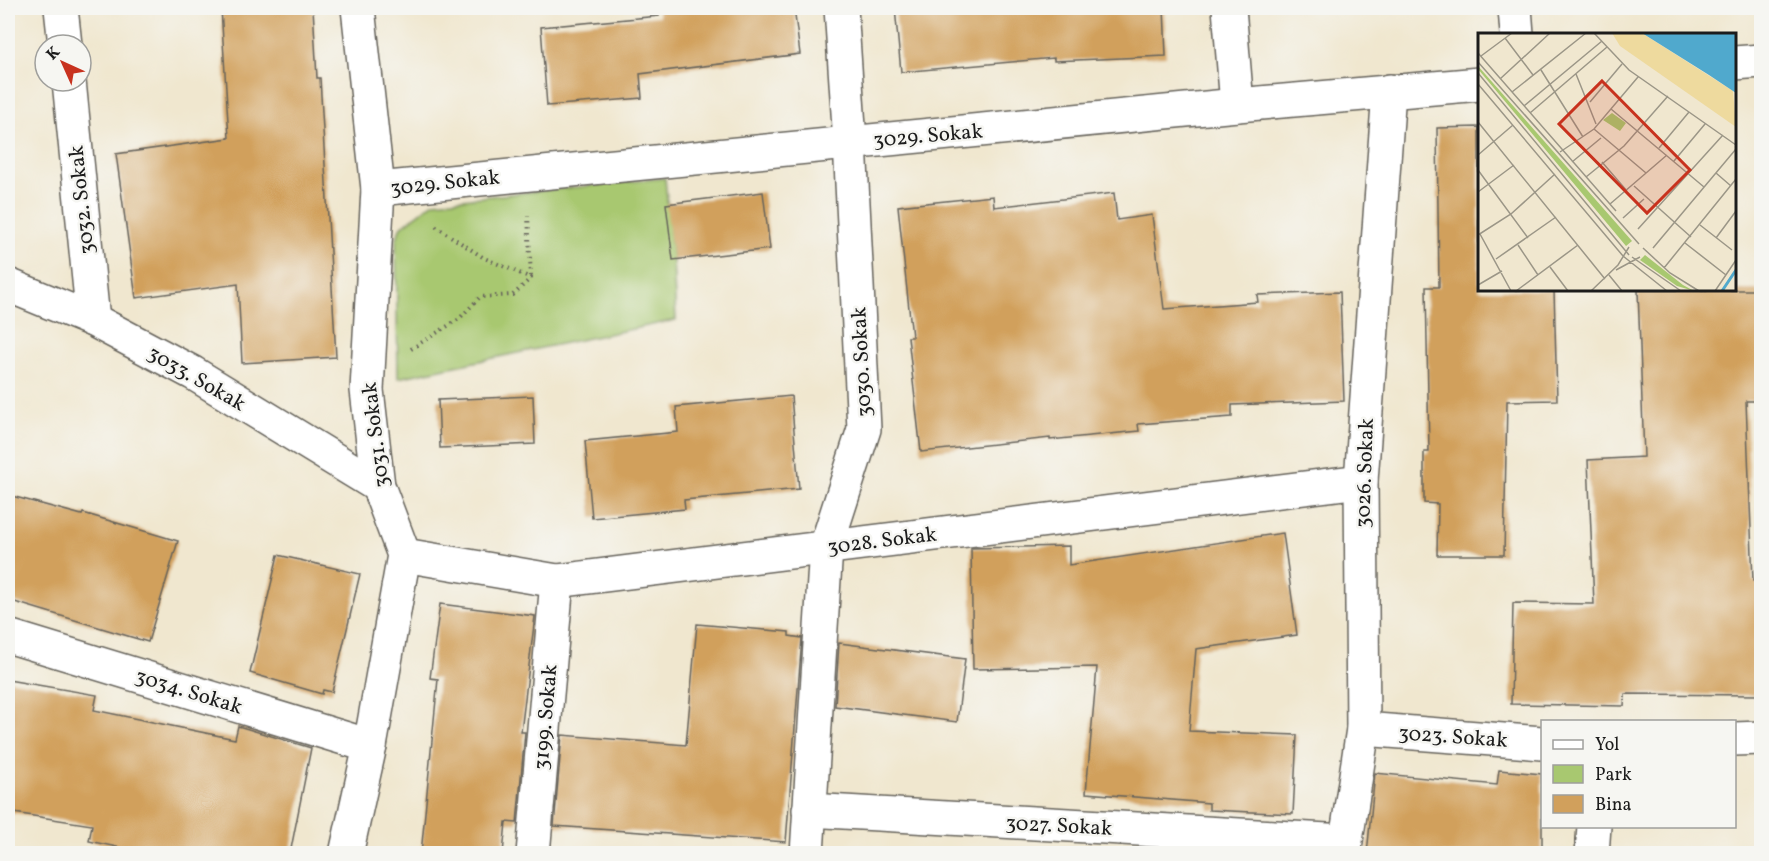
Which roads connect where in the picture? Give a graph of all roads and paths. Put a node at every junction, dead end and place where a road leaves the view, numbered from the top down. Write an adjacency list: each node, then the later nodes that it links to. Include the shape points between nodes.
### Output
1 (61, 8): 6 (street)
2 (357, 8): 15 (street, 3031. Sokak)
3 (841, 8): 14 (street, 3030. Sokak)
4 (1229, 8): 13 (street)
5 (1515, 8): 7 (street)
6 (64, 33)
7 (1517, 33)
8 (1761, 61): 9 (street)
9 (1736, 63)
10 (1478, 84): 11 (street, 3029. Sokak)
11 (1389, 91): 13 (street, 3029. Sokak); 22 (street, 3026. Sokak)
12 (70, 93): 20 (street, 3032. Sokak)
13 (1237, 105): 14 (street, 3029. Sokak)
14 (850, 142): 15 (street, 3029. Sokak); 24 (street, 3030. Sokak, via 864,429)
15 (378, 189): 23 (street, 3031. Sokak, via 367,390)
16 (528, 214): 18 (path)
17 (427, 221): 18 (path, via 484,258)
18 (531, 278): 21 (path, via 513,295 480,297 459,319)
19 (8, 285): 20 (street, 3033. Sokak)
20 (93, 320): 23 (street, 3033. Sokak, via 193,374)
21 (408, 350)
22 (1360, 481): 24 (street, 3028. Sokak); 28 (street, 3026. Sokak)
23 (378, 486): 25 (street, 3031. Sokak)
24 (826, 547): 26 (street, 3028. Sokak); 33 (street, 3030. Sokak)
25 (404, 555): 26 (street, 3028. Sokak); 32 (street)
26 (557, 581): 37 (street, 3199. Sokak)
27 (8, 636): 32 (street, 3034. Sokak)
28 (1363, 729): 31 (street, 3023. Sokak); 35 (street, 3026. Sokak)
29 (1761, 738): 30 (street)
30 (1736, 739)
31 (1541, 742)
32 (370, 746): 36 (street)
33 (809, 810): 35 (street, 3027. Sokak); 38 (street, 3030. Sokak)
34 (1594, 828): 39 (street)
35 (1344, 847)
36 (346, 854)
37 (533, 854)
38 (807, 854)
39 (1592, 854)

